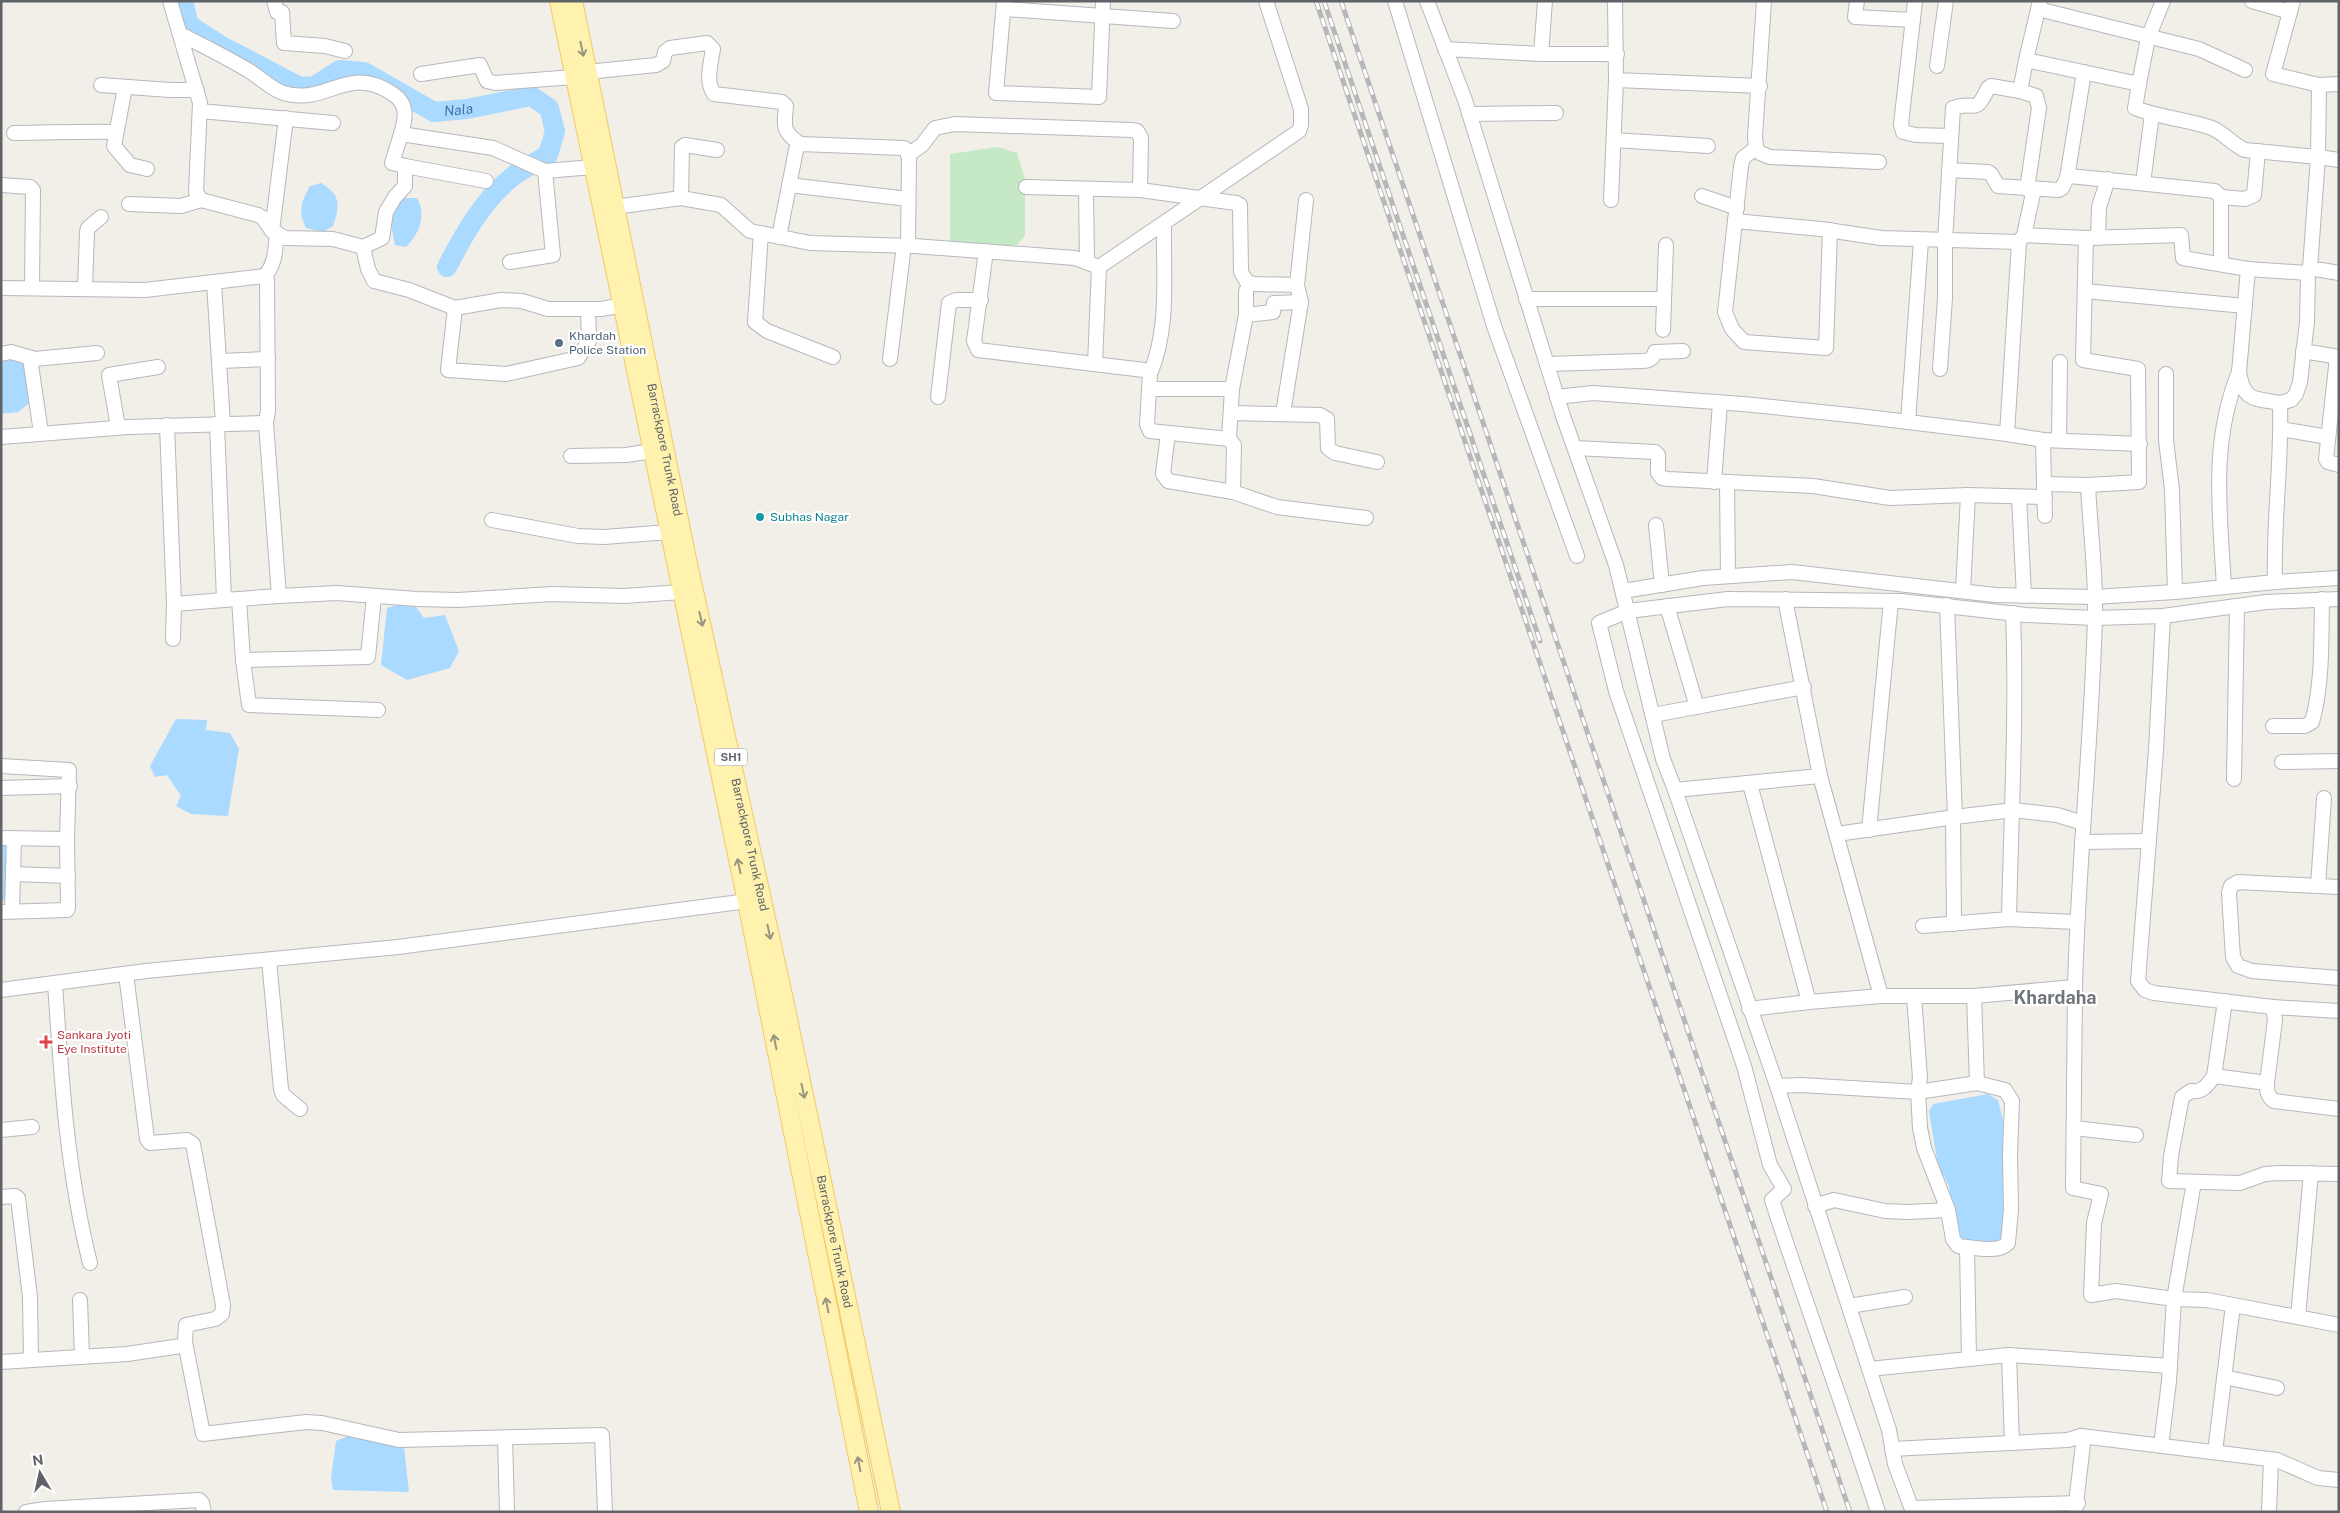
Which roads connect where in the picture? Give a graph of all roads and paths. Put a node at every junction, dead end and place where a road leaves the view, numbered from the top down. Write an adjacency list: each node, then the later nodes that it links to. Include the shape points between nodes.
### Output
1 (170, 1): 22 (street)
2 (274, 1): 25 (street, via 277,12 282,12 284,43)
3 (559, 1): 33 (main road, Barrackpore Trunk Road / SH1)
4 (573, 1): 33 (main road, Barrackpore Trunk Road / SH1, one-way to 33)
5 (1266, 1): 79 (street, via 1301,110 1302,125 1295,135)
6 (1395, 1): 184 (street, via 1494,326)
7 (1427, 1): 24 (street)
8 (1545, 1): 26 (street)
9 (1616, 1): 27 (street)
10 (1764, 1): 39 (street)
11 (1857, 1): 20 (street, via 1855,17)
12 (1915, 1): 20 (street)
13 (1946, 1): 29 (street)
14 (2163, 1): 23 (street)
15 (2252, 1): 18 (street)
16 (1004, 5): 19 (street); 19 (street, via 996,93 1098,97)
17 (2039, 5): 23 (street); 28 (street)
18 (2292, 7): 37 (street, via 2273,74)
19 (1102, 8): 21 (street)
20 (1913, 20): 52 (street, via 1901,124 1903,132)
21 (1173, 21)
22 (180, 34): 41 (street); 51 (street, via 280,92 297,96 363,81 379,84 399,98 404,106 406,118)
23 (2148, 38): 30 (street, via 2199,49); 36 (street)
24 (1445, 49): 26 (street); 45 (street)
25 (345, 51)
26 (1540, 54): 27 (street)
27 (1617, 54): 34 (street)
28 (2026, 60): 31 (street); 42 (street)
29 (1937, 66)
30 (2245, 70)
31 (2084, 72): 36 (street); 68 (street)
32 (421, 74): 33 (street, via 480,65 487,81 495,83)
33 (581, 74): 54 (street, via 656,65 663,61 665,52 670,48 707,43 713,49 710,89 714,94 782,102 786,106 784,130); 64 (main road, Barrackpore Trunk Road / SH1); 87 (main road, Barrackpore Trunk Road / SH1)
34 (1616, 80): 39 (street); 53 (street)
35 (101, 84): 40 (street)
36 (2139, 84): 46 (street, via 2135,108)
37 (2319, 84): 38 (street); 60 (street)
38 (2339, 84)
39 (1760, 86): 56 (street, via 1755,121)
40 (125, 87): 41 (street); 49 (street)
41 (197, 90): 43 (street)
42 (2020, 91): 52 (street, via 1991,86 1978,106 1953,108); 76 (street, via 2036,96 2039,108)
43 (200, 111): 47 (street); 83 (street, via 196,192)
44 (1556, 113): 45 (street)
45 (1469, 114): 117 (street)
46 (2152, 114): 58 (street, via 2202,125 2216,130 2235,146); 71 (street)
47 (286, 118): 48 (street); 92 (street)
48 (333, 123)
49 (116, 132): 50 (street); 65 (street, via 116,151 130,166)
50 (14, 133)
51 (401, 134): 63 (street, via 392,163); 66 (street, via 493,148)
52 (1950, 136): 67 (street)
53 (1614, 140): 55 (street); 85 (street)
54 (800, 144): 59 (street, via 904,148); 73 (street)
55 (1708, 146)
56 (1756, 148): 62 (street, via 1770,157); 88 (street, via 1743,158)
57 (718, 150): 81 (street, via 685,145 682,148)
58 (2258, 150): 60 (street); 80 (street, via 2254,195 2245,199)
59 (908, 155): 77 (street, via 922,145 935,128 955,124 1131,130 1137,131 1141,138); 82 (street)
60 (2318, 157): 61 (street); 107 (street)
61 (2339, 160)
62 (1879, 162)
63 (405, 166): 70 (street); 101 (street, via 405,186 386,212 382,238)
64 (593, 167): 66 (street); 121 (main road, Barrackpore Trunk Road / SH1)
65 (147, 169)
66 (539, 169): 103 (street, via 553,255)
67 (1949, 170): 76 (street, via 1983,171 1991,174 1998,186); 97 (street)
68 (2066, 178): 69 (street); 76 (street, via 2058,190)
69 (2108, 179): 71 (street); 96 (street)
70 (486, 181)
71 (2143, 183): 80 (street, via 2214,191)
72 (1, 185): 113 (street, via 30,187 33,190)
73 (789, 185): 82 (street); 94 (street)
74 (1026, 187): 75 (street)
75 (1086, 189): 77 (street); 105 (street)
76 (2031, 189): 95 (street)
77 (1140, 190): 79 (street)
78 (1702, 196): 88 (street)
79 (1200, 197): 90 (street); 111 (street, via 1240,205 1242,272 1247,282)
80 (2221, 197): 104 (street)
81 (681, 198): 87 (street); 93 (street, via 721,205 750,231)
82 (908, 199): 99 (street)
83 (201, 200): 86 (street, via 181,206); 92 (street, via 258,215)
84 (1306, 200): 111 (street)
85 (1611, 200)
86 (129, 204)
87 (614, 208): 121 (main road, Barrackpore Trunk Road / SH1)
88 (1736, 215): 91 (street); 91 (street, via 1725,312 1732,329 1744,342 1826,348)
89 (101, 217): 114 (street, via 87,232)
90 (1164, 224): 105 (street); 143 (street, via 1163,326 1158,356)
91 (1830, 230): 98 (street)
92 (275, 232): 101 (street, via 285,238 333,238); 109 (street, via 273,265)
93 (762, 233): 94 (street); 131 (street, via 755,322 767,331)
94 (779, 237): 99 (street, via 810,243)
95 (2022, 238): 96 (street); 97 (street); 161 (street)
96 (2092, 238): 104 (street, via 2181,235 2183,258); 116 (street)
97 (1944, 240): 98 (street); 141 (street)
98 (1921, 241): 153 (street)
99 (906, 245): 102 (street); 135 (street)
100 (1666, 245): 118 (street)
101 (363, 247): 123 (street, via 374,281 410,290)
102 (986, 251): 105 (street, via 1075,258); 119 (street)
103 (510, 262)
104 (2221, 264): 106 (street)
105 (1093, 265): 138 (street)
106 (2248, 269): 107 (street); 122 (street)
107 (2309, 271): 108 (street); 128 (street)
108 (2339, 273)
109 (265, 276): 110 (street); 134 (street)
110 (214, 282): 114 (street, via 145,290); 136 (street)
111 (1297, 285): 120 (street)
112 (1, 288): 113 (street)
113 (32, 288): 114 (street)
114 (85, 289)
115 (1246, 291): 125 (street)
116 (2086, 291): 122 (street); 167 (street, via 2082,360 2138,369)
117 (1526, 299): 118 (street); 139 (street)
118 (1664, 299): 126 (street)
119 (981, 300): 138 (street, via 974,342 978,350); 147 (street, via 949,303)
120 (1301, 302): 125 (street, via 1274,303 1273,312); 151 (street)
121 (628, 305): 124 (street); 169 (main road, Barrackpore Trunk Road / SH1); 241 (main road, Barrackpore Trunk Road / SH1, one-way to 241, via 688,564)
122 (2245, 306): 142 (street)
123 (455, 308): 124 (street, via 501,300 522,301 548,308); 124 (street, via 448,370 506,374 578,358 589,341)
124 (588, 309)
125 (1246, 315): 146 (street)
126 (1663, 330)
127 (1682, 351): 139 (street, via 1660,350 1649,361)
128 (2303, 351): 132 (street); 150 (street, via 2296,394 2291,400)
129 (97, 353): 133 (street)
130 (1, 354): 133 (street, via 11,352)
131 (833, 357)
132 (2338, 357): 163 (street)
133 (30, 358): 159 (street)
134 (268, 358): 136 (street); 154 (street)
135 (890, 359)
136 (220, 361): 155 (street)
137 (2060, 362): 166 (street)
138 (1095, 364): 143 (street, via 1144,370)
139 (1547, 364): 148 (street)
140 (158, 368): 157 (street, via 109,375)
141 (1940, 368)
142 (2239, 372): 150 (street, via 2245,393 2250,397); 189 (street, via 2228,399 2218,464)
143 (1150, 374): 145 (street)
144 (2166, 374): 193 (street, via 2166,440 2172,490)
145 (1150, 389): 146 (street); 160 (street, via 1147,424 1150,431)
146 (1232, 390): 152 (street)
147 (938, 397)
148 (1557, 397): 149 (street, via 1593,393); 168 (street)
149 (1720, 403): 153 (street); 173 (street)
150 (2280, 403): 158 (street)
151 (1283, 413): 152 (street); 171 (street, via 1326,419 1328,448 1335,453)
152 (1231, 414): 164 (street)
153 (1908, 422): 161 (street)
154 (266, 423): 155 (street); 194 (street)
155 (220, 424): 156 (street); 201 (street)
156 (166, 425): 157 (street); 203 (street)
157 (118, 428): 159 (street)
158 (2281, 429): 163 (street); 187 (street)
159 (42, 433): 162 (street)
160 (1168, 433): 164 (street); 176 (street, via 1163,469 1168,482)
161 (2007, 434): 165 (street)
162 (1, 436)
163 (2328, 437): 172 (street, via 2326,459)
164 (1229, 439): 176 (street, via 1234,445)
165 (2043, 440): 166 (street); 175 (street)
166 (2059, 440): 167 (street)
167 (2140, 444): 174 (street, via 2139,482)
168 (1575, 448): 173 (street, via 1655,452 1658,455 1658,473 1662,478); 190 (street)
169 (652, 451): 170 (street); 183 (main road, Barrackpore Trunk Road / SH1)
170 (571, 456)
171 (1377, 462)
172 (2339, 464)
173 (1721, 482): 177 (street, via 1814,486 1890,498); 185 (street)
174 (2088, 486): 175 (street); 207 (street)
175 (2045, 490): 178 (street); 179 (street)
176 (1233, 492): 180 (street, via 1277,507)
177 (1968, 495): 178 (street); 191 (street)
178 (2020, 497): 196 (street)
179 (2045, 516)
180 (1366, 518)
181 (492, 520): 183 (street, via 578,536)
182 (1656, 525): 188 (street)
183 (669, 532): 192 (main road, Barrackpore Trunk Road / SH1)
184 (1577, 556)
185 (1728, 576): 188 (street); 191 (street, via 1792,572)
186 (2339, 578): 187 (street)
187 (2275, 582): 189 (street)
188 (1662, 584): 190 (street)
189 (2224, 587): 193 (street)
190 (1623, 590): 208 (street)
191 (1963, 591): 196 (street)
192 (682, 592): 195 (street, via 624,596 552,594 458,600); 241 (main road, Barrackpore Trunk Road / SH1, one-way to 192)
193 (2175, 592): 207 (street)
194 (279, 596): 195 (street, via 337,593); 197 (street)
195 (374, 596): 212 (street, via 368,657)
196 (2024, 596): 207 (street)
197 (239, 599): 201 (street); 212 (street)
198 (1785, 599): 202 (street); 205 (street, via 1728,599); 213 (street)
199 (2322, 599): 200 (street); 206 (street); 217 (street, via 2319,672 2312,722 2306,726)
200 (2339, 599)
201 (224, 600): 203 (street)
202 (1891, 601): 204 (street); 231 (street)
203 (174, 604): 211 (street)
204 (1947, 605): 209 (street); 229 (street)
205 (1667, 606): 208 (street); 214 (street)
206 (2237, 606): 210 (street); 222 (street)
207 (2094, 607): 209 (street); 210 (street); 230 (street, via 2093,694)
208 (1628, 611): 216 (street); 314 (street, via 1599,623 1616,691 1744,1066 1770,1165 1784,1189 1772,1200)
209 (2013, 613): 228 (street, via 2016,686 2012,746)
210 (2163, 616): 235 (street)
211 (174, 639)
212 (243, 660): 215 (street, via 250,705)
213 (1804, 687): 214 (street); 221 (street)
214 (1697, 707): 216 (street)
215 (378, 710)
216 (1653, 716): 226 (street, via 1663,759)
217 (2273, 726)
218 (2339, 761): 219 (street)
219 (2282, 762)
220 (1, 766): 224 (street, via 68,769)
221 (1820, 776): 223 (street); 232 (street)
222 (2234, 778)
223 (1750, 784): 226 (street); 257 (street)
224 (70, 786): 225 (street); 234 (street)
225 (1, 788)
226 (1675, 790): 259 (street)
227 (2324, 798): 239 (street)
228 (2013, 810): 229 (street); 230 (street, via 2057,815); 243 (street)
229 (1954, 817): 231 (street); 245 (street)
230 (2083, 823): 236 (street)
231 (1869, 830): 232 (street)
232 (1837, 834): 253 (street)
233 (8, 838): 234 (street); 237 (street)
234 (67, 839): 238 (street)
235 (2148, 841): 236 (street); 256 (street, via 2138,981 2145,990 2154,993)
236 (2082, 842): 244 (street)
237 (13, 874): 238 (street); 242 (street)
238 (68, 876): 242 (street, via 67,910)
239 (2318, 886): 240 (street); 249 (street, via 2238,882 2231,886 2233,956 2238,966 2252,972)
240 (2339, 886)
241 (754, 901): 247 (street, via 398,947); 312 (main road, Barrackpore Trunk Road / SH1, one-way to 241); 313 (main road, Barrackpore Trunk Road / SH1, one-way to 313)
242 (7, 911)
243 (2009, 919): 244 (street); 245 (street)
244 (2076, 922): 251 (street)
245 (1954, 924): 246 (street)
246 (1924, 926)
247 (269, 960): 248 (street); 266 (street, via 281,1089 283,1095)
248 (126, 974): 250 (street); 287 (street, via 147,1139 150,1143 187,1140 193,1144 223,1305 222,1314 216,1318 186,1325)
249 (2339, 978)
250 (55, 983): 252 (street); 279 (street, via 77,1200)
251 (2074, 987): 255 (street); 269 (street)
252 (1, 990)
253 (1882, 996): 254 (street); 257 (street)
254 (1914, 996): 255 (street); 265 (street, via 1920,1078)
255 (1974, 996): 262 (street)
256 (2225, 1001): 258 (street); 261 (street)
257 (1809, 1002): 259 (street)
258 (2273, 1007): 260 (street); 263 (street, via 2275,1020)
259 (1750, 1009): 264 (street)
260 (2339, 1011)
261 (2214, 1076): 263 (street); 274 (street, via 2203,1089 2191,1091 2182,1098 2169,1181)
262 (1977, 1083): 265 (street); 278 (street, via 2005,1090 2012,1101 2011,1209 2005,1246 1997,1249)
263 (2267, 1083): 267 (street, via 2267,1093 2274,1102)
264 (1777, 1086): 265 (street); 276 (street)
265 (1918, 1092): 277 (street, via 1924,1148)
266 (300, 1109)
267 (2339, 1109)
268 (32, 1127): 270 (street)
269 (2074, 1128): 271 (street); 281 (street, via 2073,1188 2101,1194 2094,1223 2091,1295 2116,1291)
270 (1, 1130)
271 (2136, 1135)
272 (2311, 1172): 273 (street); 274 (street, via 2265,1174 2240,1183); 285 (street)
273 (2339, 1174)
274 (2194, 1182): 281 (street)
275 (1, 1197): 291 (street, via 18,1198 30,1304)
276 (1814, 1206): 277 (street, via 1834,1200 1885,1211); 284 (street)
277 (1948, 1210): 278 (street, via 1955,1243)
278 (1967, 1247): 290 (street)
279 (90, 1263)
280 (1905, 1297): 284 (street)
281 (2174, 1299): 283 (street); 293 (street)
282 (80, 1300): 289 (street)
283 (2233, 1305): 285 (street); 295 (street)
284 (1849, 1306): 294 (street)
285 (2298, 1317): 286 (street)
286 (2339, 1325)
287 (185, 1342): 289 (street, via 181,1346 153,1350); 298 (street, via 203,1434 306,1422 399,1440)
288 (2009, 1355): 290 (street); 293 (street); 299 (street)
289 (82, 1356): 291 (street)
290 (1969, 1358): 294 (street)
291 (31, 1360): 292 (street)
292 (1, 1362)
293 (2170, 1366): 300 (street)
294 (1869, 1369): 301 (street)
295 (2224, 1377): 296 (street); 302 (street)
296 (2277, 1388)
297 (2081, 1436): 299 (street, via 2068,1440); 300 (street); 305 (street, via 2083,1444)
298 (505, 1438): 310 (street); 311 (street, via 602,1435)
299 (2012, 1443): 301 (street)
300 (2161, 1446): 302 (street)
301 (1892, 1449): 307 (street)
302 (2215, 1452): 303 (street)
303 (2271, 1460): 304 (street, via 2318,1478); 315 (street)
304 (2339, 1480)
305 (2076, 1507): 307 (street)
306 (108, 1508): 308 (street); 309 (street, via 199,1500)
307 (1913, 1510)
308 (26, 1512)
309 (204, 1512)
310 (507, 1512)
311 (605, 1512)
312 (869, 1512)
313 (891, 1512)
314 (1878, 1512)
315 (2269, 1512)

